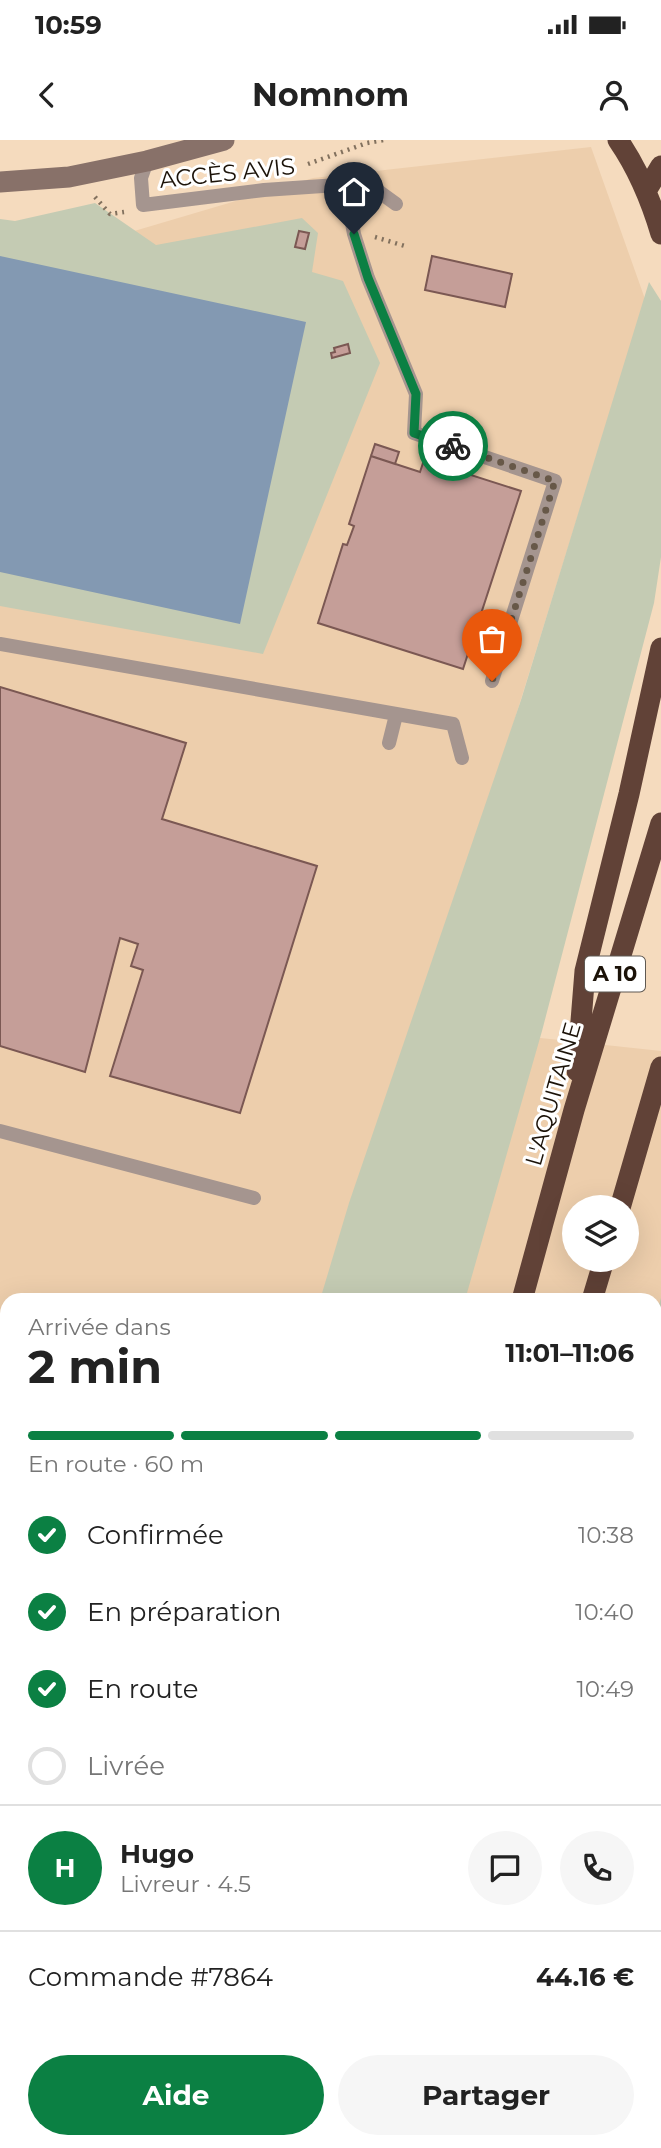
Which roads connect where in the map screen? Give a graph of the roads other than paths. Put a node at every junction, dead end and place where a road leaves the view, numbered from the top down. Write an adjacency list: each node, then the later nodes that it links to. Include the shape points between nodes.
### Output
1 (224, 140): 3 (street)
2 (618, 140): 7 (highway)
3 (148, 161): 5 (street, via 69,177); 6 (lane, ACCÈS AVIS, via 141,178 143,205)
4 (661, 166): 7 (highway)
5 (0, 181)
6 (345, 185): 8 (lane, ACCÈS AVIS, via 367,183); 12 (lane, via 368,278 416,394 414,433 555,481)
7 (646, 191): 9 (highway)
8 (396, 204)
9 (661, 234)
10 (0, 644): 13 (lane)
11 (661, 648): 18 (highway, via 585,971)
12 (492, 681)
13 (396, 715): 14 (lane); 15 (lane, via 453,724)
14 (389, 743)
15 (462, 758)
16 (661, 822): 18 (highway, L'AQUITAINE / A 10)
17 (661, 1067): 20 (highway)
18 (575, 1110): 23 (highway, L'AQUITAINE / A 10)
19 (0, 1130): 21 (lane)
20 (624, 1195)
21 (254, 1198)
22 (600, 1272): 24 (highway)
23 (524, 1293)
24 (594, 1293)

